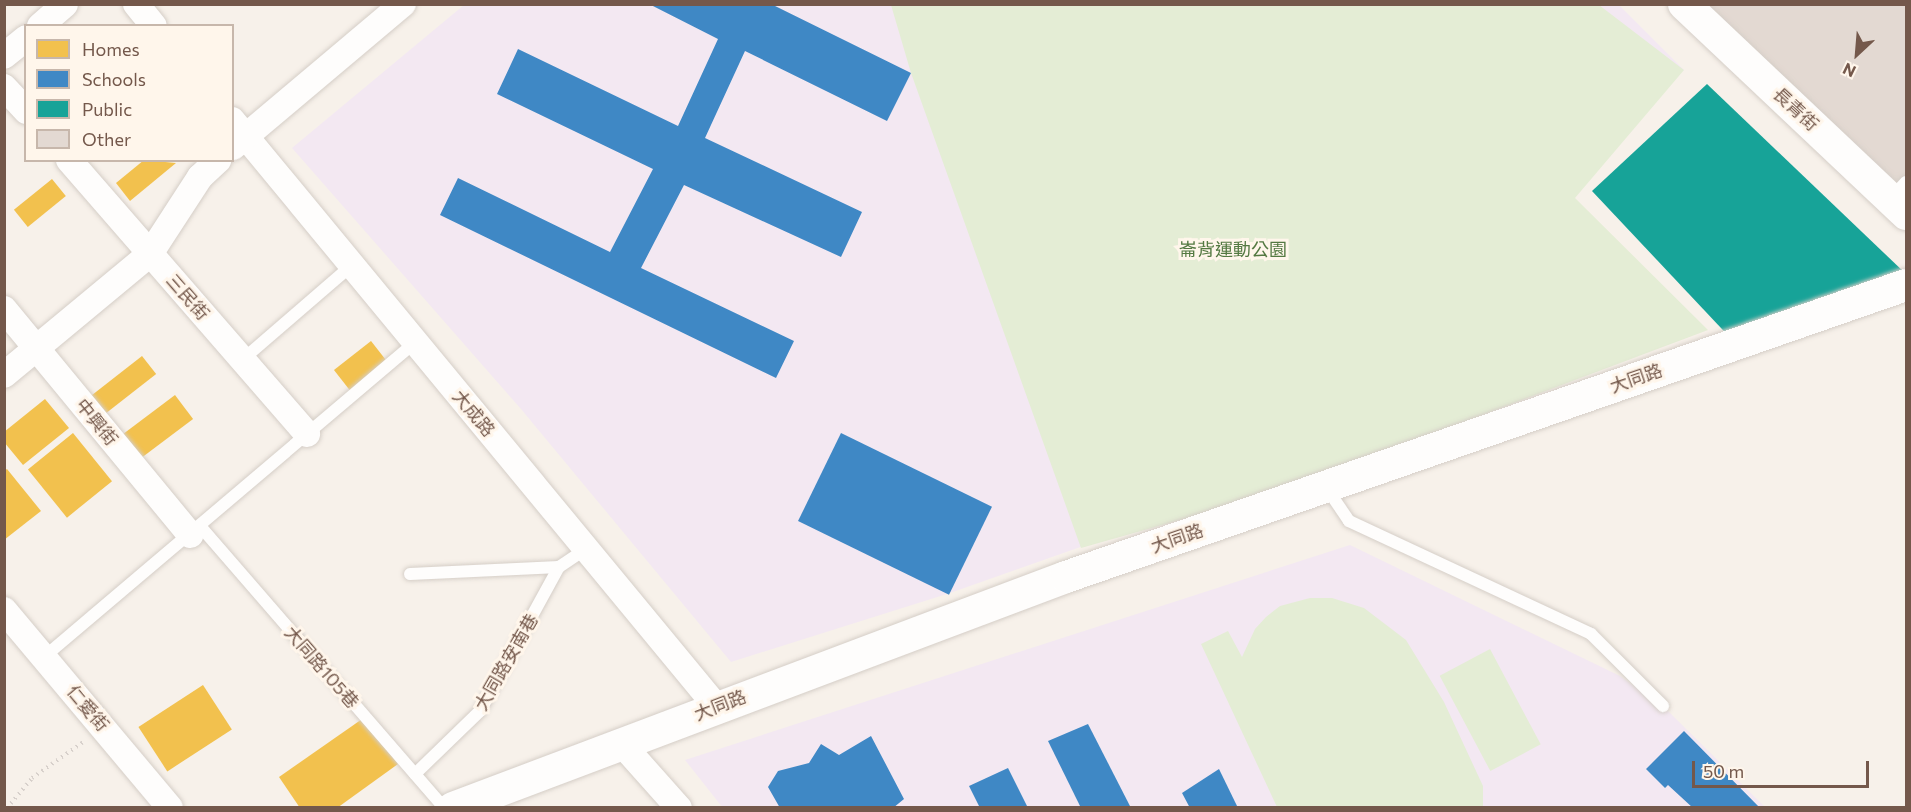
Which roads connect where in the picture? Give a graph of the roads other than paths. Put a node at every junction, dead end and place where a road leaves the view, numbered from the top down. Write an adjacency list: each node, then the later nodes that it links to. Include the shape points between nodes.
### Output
1 (65, 4): 5 (street)
2 (136, 4): 6 (street)
3 (403, 4): 11 (street)
4 (1684, 4): 14 (street, 長青街)
5 (42, 24)
6 (152, 24)
7 (24, 40): 8 (street)
8 (4, 56)
9 (4, 87): 10 (street)
10 (24, 109)
11 (237, 134): 16 (street, 大成路)
12 (71, 162): 15 (street, 三民街)
13 (216, 162): 15 (street, via 200,177)
14 (1901, 198)
15 (150, 254): 20 (street); 21 (street, 三民街)
16 (352, 265): 19 (street, 大成路); 21 (lane)
17 (1906, 285): 24 (street, 大同路)
18 (4, 309): 20 (street, 中興街)
19 (415, 342): 23 (lane); 26 (street, 大成路)
20 (37, 349): 22 (street); 25 (street, 中興街)
21 (242, 360): 23 (street, 三民街)
22 (4, 375)
23 (306, 434): 25 (lane)
24 (1325, 486): 31 (street, 大同路); 32 (lane, via 1349,521 1591,634)
25 (195, 530): 30 (lane); 34 (lane, 大同路105巷)
26 (586, 549): 27 (lane, 大同路安南巷); 31 (street, 大成路)
27 (559, 567): 28 (lane); 34 (lane, 大同路安南巷, via 480,711)
28 (410, 574)
29 (4, 610): 30 (street, 仁愛街)
30 (44, 657): 35 (street, 仁愛街)
31 (716, 706): 33 (street, 大同路)
32 (1663, 706)
33 (621, 743): 37 (street, 大同路); 38 (street)
34 (415, 774): 36 (lane, 大同路105巷)
35 (170, 807)
36 (444, 807)
37 (453, 807)
38 (679, 807)

